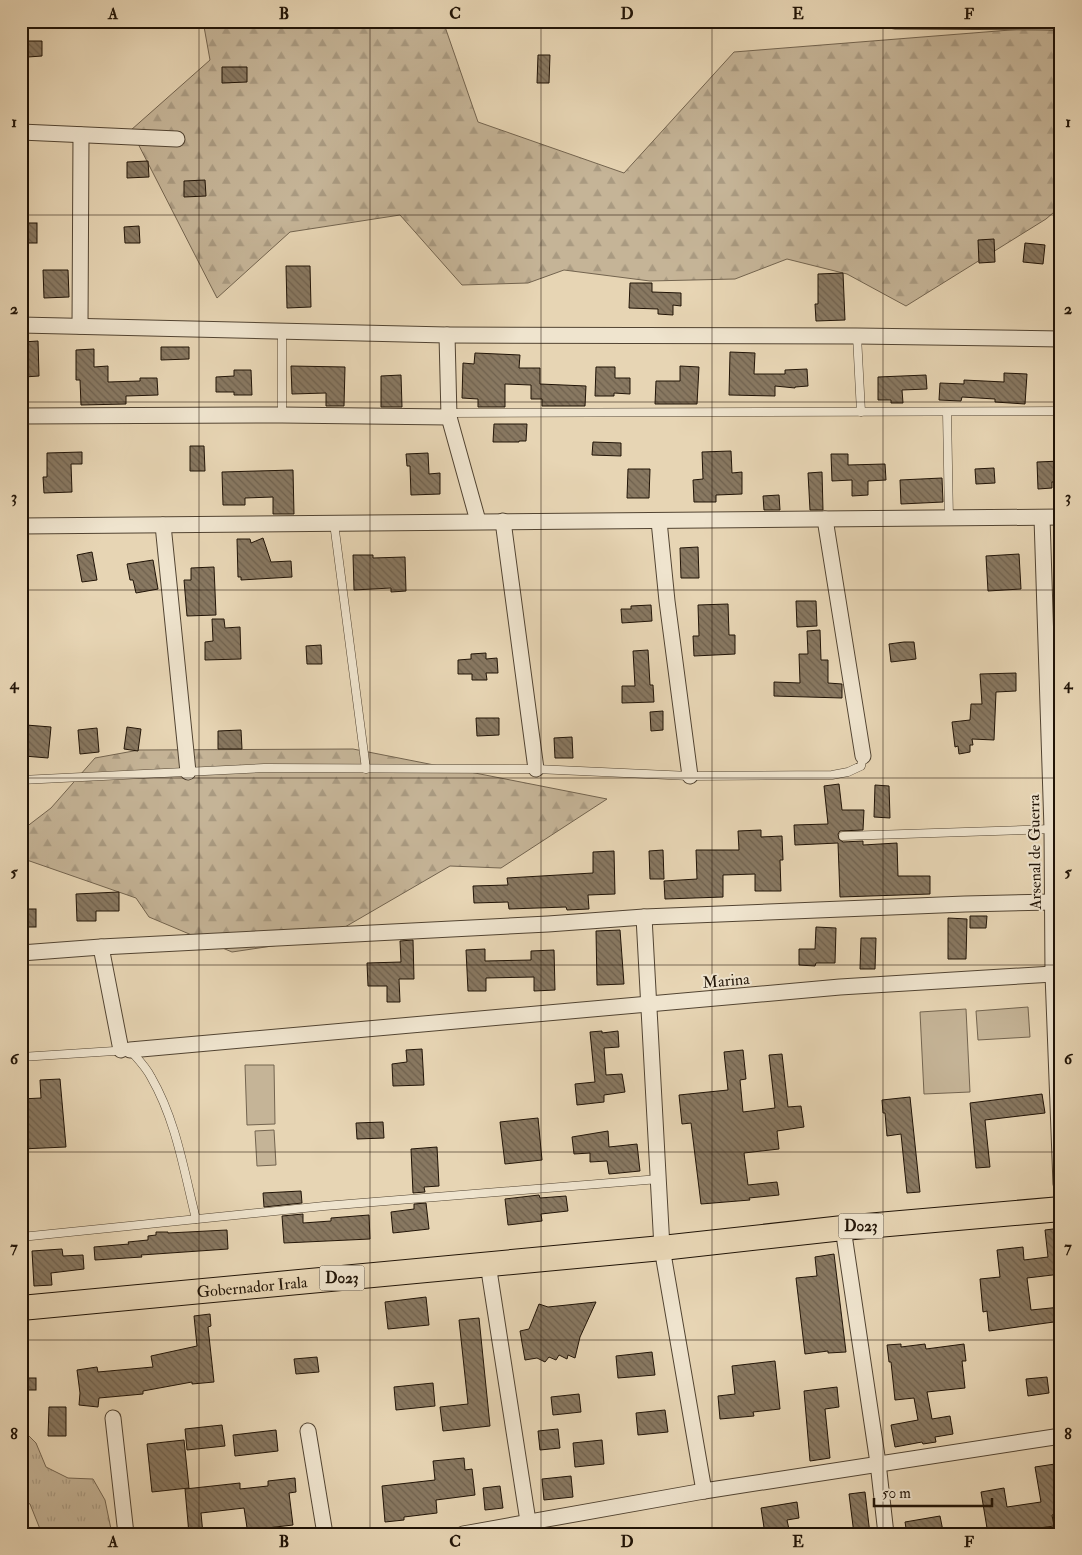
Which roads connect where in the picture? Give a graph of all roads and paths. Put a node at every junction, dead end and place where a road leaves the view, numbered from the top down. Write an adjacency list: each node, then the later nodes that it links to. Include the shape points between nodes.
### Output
1 (895, 21): 2 (street)
2 (1061, 22)
3 (21, 132): 4 (street)
4 (81, 135): 5 (street); 7 (street)
5 (177, 139)
6 (21, 325): 7 (street)
7 (80, 326): 8 (street)
8 (282, 332): 9 (street); 15 (lane)
9 (447, 335): 10 (street); 16 (street)
10 (858, 336): 11 (street); 13 (lane)
11 (1061, 339)
12 (1061, 411): 14 (lane)
13 (861, 412): 14 (lane); 16 (lane)
14 (947, 412): 19 (lane)
15 (282, 415): 16 (street); 17 (street)
16 (449, 415): 22 (street)
17 (21, 416)
18 (1061, 517): 20 (street)
19 (949, 518): 20 (street); 21 (street)
20 (1042, 518): 29 (street, Arsenal de Guerra)
21 (825, 520): 24 (street); 28 (street)
22 (478, 521): 23 (street); 25 (street)
23 (503, 521): 24 (street); 31 (street)
24 (659, 521): 33 (street)
25 (334, 524): 26 (street); 30 (lane)
26 (163, 525): 27 (street); 32 (street)
27 (21, 526)
28 (863, 756): 33 (lane, via 860,766 832,775)
29 (1055, 759): 35 (street, Arsenal de Guerra)
30 (366, 769): 31 (lane); 32 (lane, via 264,768)
31 (536, 769): 33 (lane)
32 (188, 772): 34 (lane)
33 (690, 776)
34 (21, 780)
35 (1052, 829): 36 (lane); 37 (street, Arsenal de Guerra)
36 (843, 836)
37 (1053, 902): 38 (street); 41 (street, Arsenal de Guerra)
38 (644, 917): 39 (street); 42 (street)
39 (101, 947): 40 (street); 43 (street)
40 (21, 953)
41 (1056, 969): 42 (street, Marina); 46 (street, Arsenal de Guerra)
42 (649, 1005): 43 (street, Marina); 45 (street)
43 (126, 1050): 44 (lane); 48 (lane, via 150,1074 162,1096 176,1134)
44 (21, 1056)
45 (659, 1179): 48 (lane); 51 (street)
46 (1061, 1184)
47 (1061, 1209): 49 (main road, D023)
48 (196, 1219): 50 (lane)
49 (843, 1228): 51 (main road, D023); 57 (street)
50 (21, 1237)
51 (662, 1248): 52 (main road, Gobernador Irala / D023); 58 (street)
52 (488, 1264): 53 (main road, Gobernador Irala / D023); 59 (street)
53 (21, 1308)
54 (113, 1418): 60 (street)
55 (308, 1431): 61 (street)
56 (1061, 1436): 57 (street)
57 (878, 1463): 58 (street); 63 (street)
58 (704, 1491): 59 (street)
59 (529, 1528): 62 (street)
60 (126, 1534)
61 (324, 1534)
62 (463, 1534)
63 (886, 1534)

